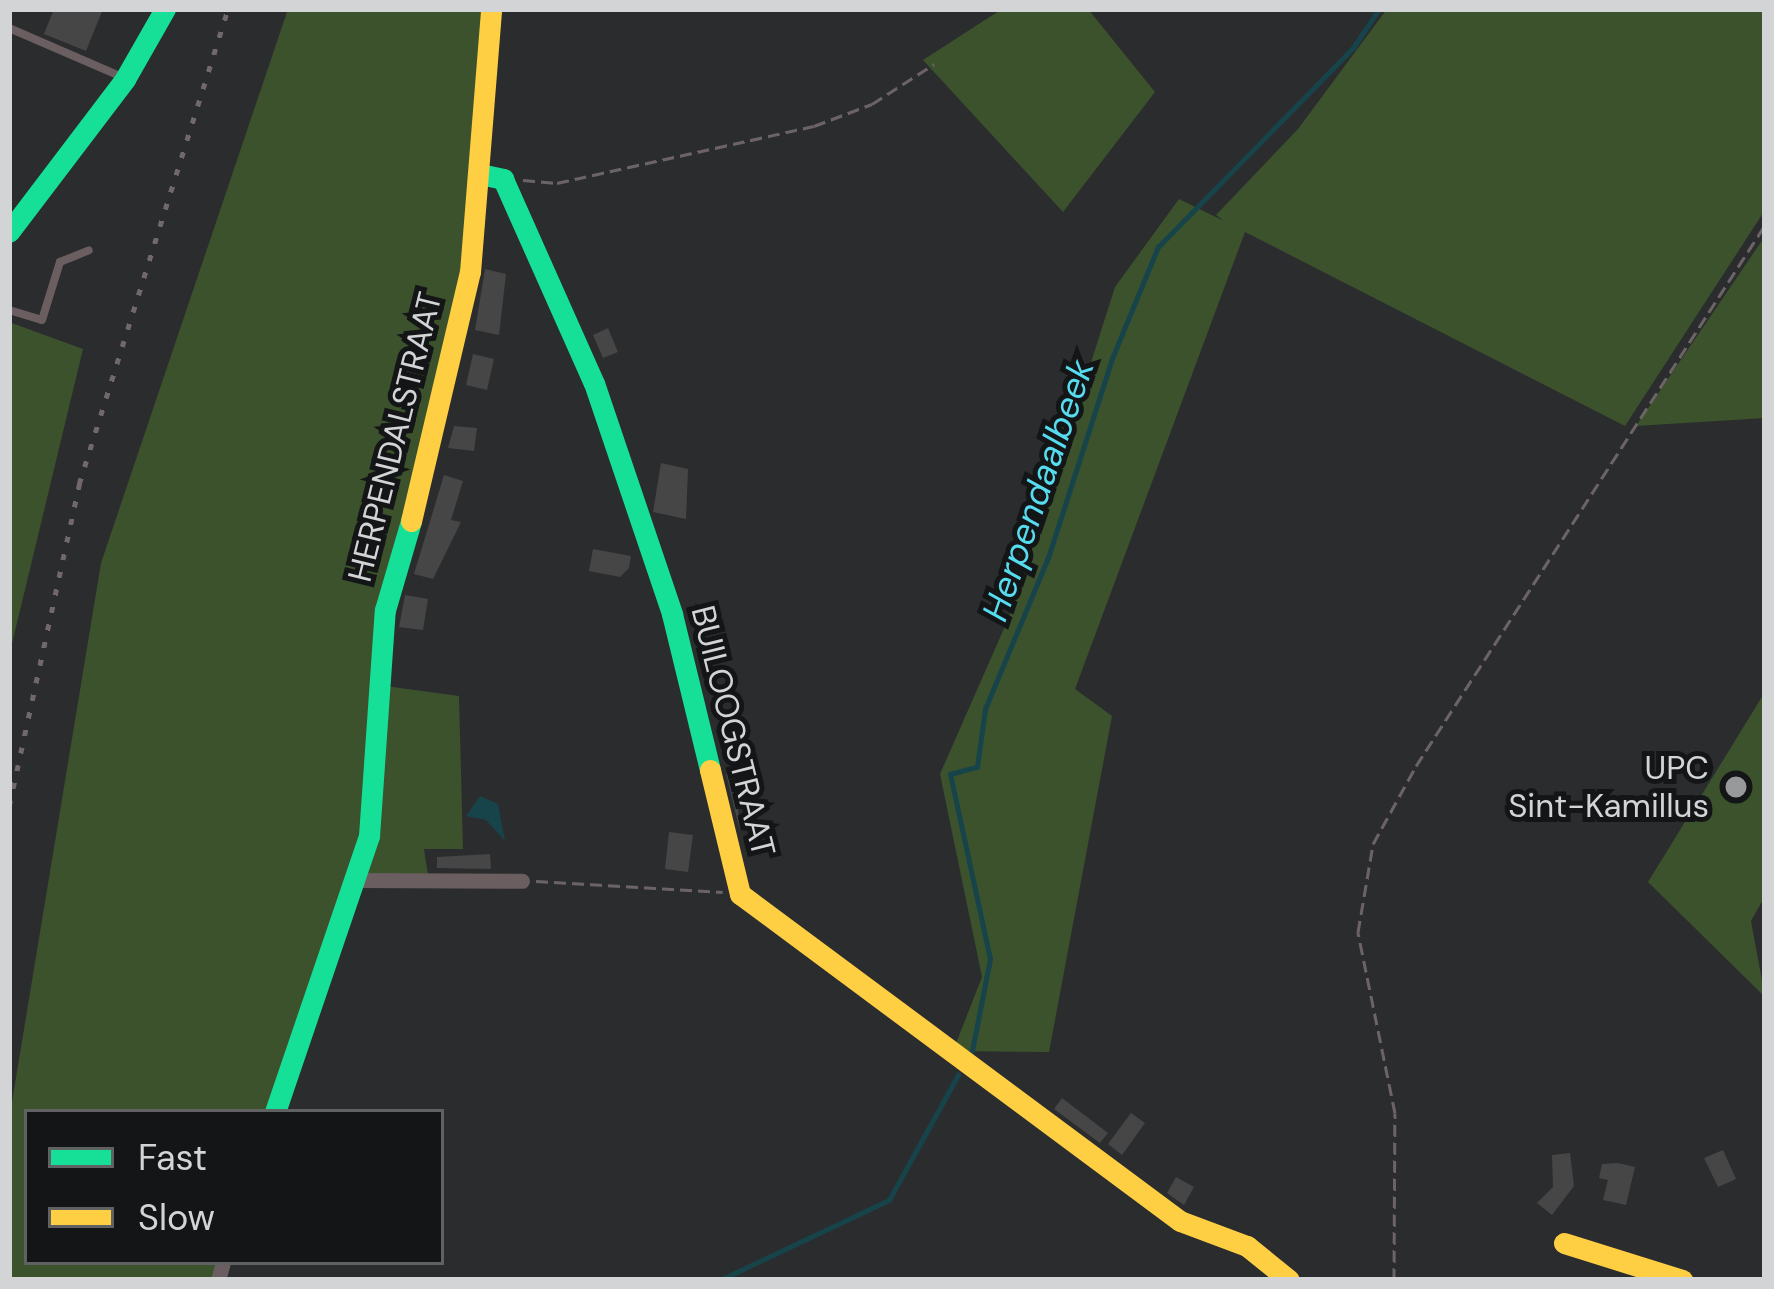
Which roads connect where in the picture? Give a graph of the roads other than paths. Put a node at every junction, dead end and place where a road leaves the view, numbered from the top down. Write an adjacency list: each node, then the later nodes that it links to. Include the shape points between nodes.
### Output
1 (165, 9): 4 (street)
2 (491, 9): 5 (street, HERPENDALSTRAAT)
3 (9, 28): 4 (lane)
4 (125, 79): 6 (street)
5 (480, 174): 9 (street, HERPENDALSTRAAT, via 443,408 385,610 369,836); 13 (street, BUILOOGSTRAAT, via 503,179 619,453 684,659 740,894 1180,1221 1247,1246)
6 (9, 232)
7 (89, 250): 8 (lane, via 60,262 42,320)
8 (9, 310)
9 (356, 880): 10 (street); 11 (street, HERPENDALSTRAAT)
10 (522, 881)
11 (276, 1109)
12 (1564, 1243): 14 (street)
13 (1289, 1280)
14 (1682, 1280)

